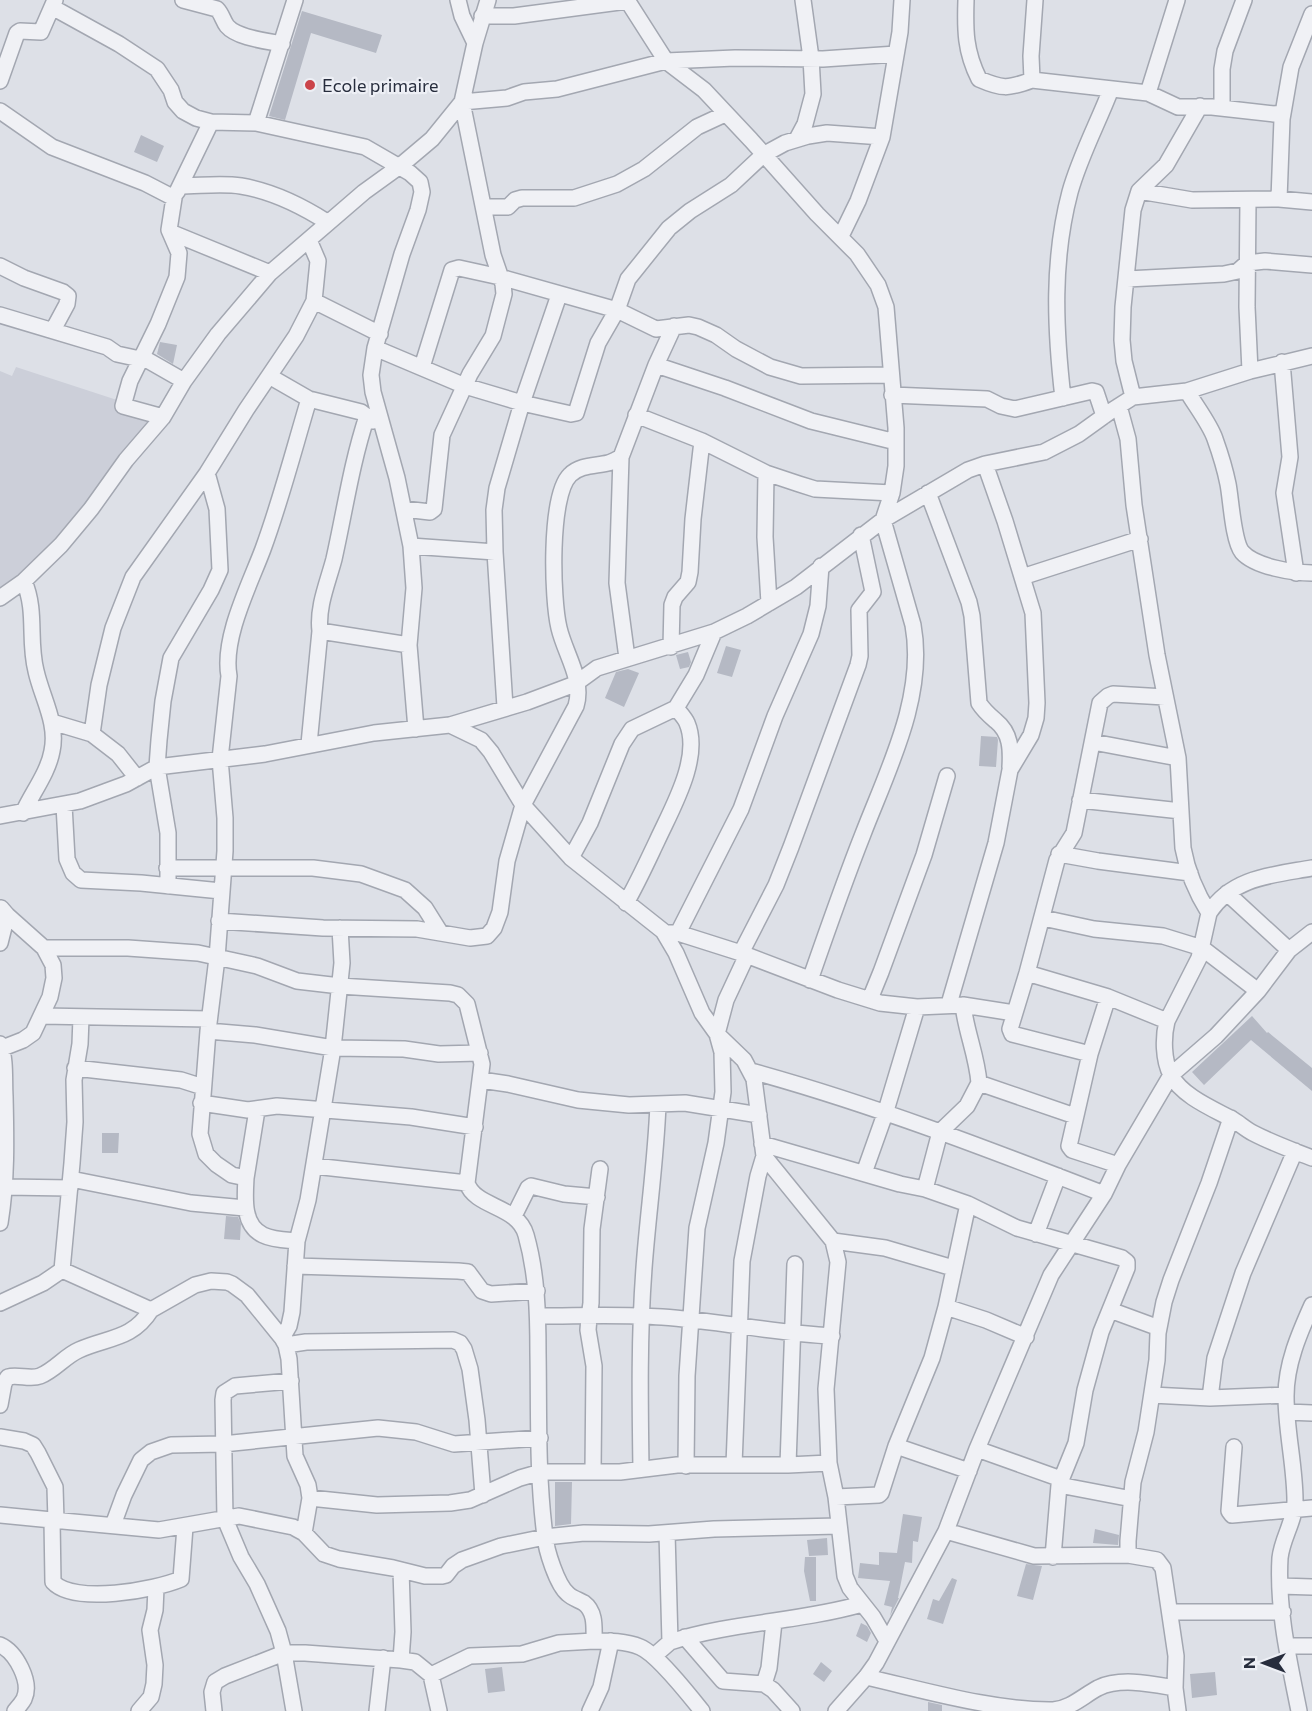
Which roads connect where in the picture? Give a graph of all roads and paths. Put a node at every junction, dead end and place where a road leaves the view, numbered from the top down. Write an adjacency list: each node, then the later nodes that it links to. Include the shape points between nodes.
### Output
1 (183, 0): 16 (street, via 217,9 233,31)
2 (295, 0): 16 (street)
3 (458, 0): 15 (street)
4 (488, 0): 14 (street)
5 (627, 0): 14 (street, via 514,16); 19 (street)
6 (802, 0): 18 (street)
7 (902, 0): 17 (street)
8 (966, 0): 20 (street, via 970,62 979,79 998,87)
9 (1035, 0): 20 (street)
10 (1177, 0): 23 (street)
11 (1244, 0): 26 (street, via 1222,69)
12 (53, 4): 21 (street, via 41,32 17,33); 30 (street, via 157,69 183,111)
13 (1312, 14): 28 (street, via 1291,67)
14 (482, 16): 15 (street)
15 (475, 43): 24 (street)
16 (282, 44): 31 (street)
17 (896, 54): 18 (street); 32 (street)
18 (811, 58): 19 (street); 33 (street, via 813,94)
19 (666, 61): 24 (street, via 557,89); 29 (street, via 704,90)
20 (1032, 80): 22 (street)
21 (0, 81)
22 (1111, 89): 23 (street); 72 (street, via 1071,190 1061,234 1056,306)
23 (1148, 93): 25 (street, via 1178,107)
24 (462, 102): 35 (street, via 432,139); 41 (street)
25 (1200, 106): 26 (street); 36 (street, via 1166,165)
26 (1222, 108): 28 (street)
27 (0, 111): 37 (street, via 52,147)
28 (1283, 113): 38 (street)
29 (725, 114): 34 (street); 41 (street, via 697,127 617,184 574,198 522,198 508,207)
30 (211, 122): 31 (street); 37 (street)
31 (256, 123): 35 (street, via 365,147)
32 (882, 136): 33 (street, via 827,133); 44 (street)
33 (797, 139): 34 (street)
34 (763, 155): 44 (street); 54 (street, via 731,185 669,228 628,279)
35 (400, 166): 42 (street); 58 (street, via 420,182 423,192)
36 (1139, 191): 39 (street, via 1192,200); 51 (street)
37 (177, 192): 42 (street, via 228,185 244,187 303,207); 43 (street)
38 (1278, 200): 39 (street); 40 (street)
39 (1248, 201): 46 (street)
40 (1312, 202)
41 (484, 207): 50 (street)
42 (327, 222): 45 (street)
43 (170, 232): 49 (street); 60 (street, via 179,253 177,277)
44 (841, 236): 65 (street, via 878,285 886,307)
45 (309, 240): 49 (street); 53 (street, via 318,261)
46 (1247, 263): 48 (street, via 1277,261); 51 (street, via 1238,271 1224,274); 64 (street)
47 (0, 266): 57 (street, via 68,296)
48 (1312, 266)
49 (270, 273): 67 (street)
50 (500, 277): 52 (street); 63 (street, via 452,270); 68 (street, via 504,294 493,336)
51 (1127, 279): 71 (street, via 1122,340)
52 (559, 295): 54 (street); 74 (street)
53 (314, 301): 58 (street); 66 (street)
54 (617, 310): 56 (street, via 656,329); 74 (street, via 598,343 576,413)
55 (0, 315): 57 (street)
56 (674, 326): 62 (street); 65 (street, via 698,327 792,375)
57 (53, 330): 60 (street, via 107,347 117,354)
58 (377, 341): 63 (street); 80 (street, via 371,375)
59 (1312, 357): 61 (street)
60 (141, 358): 67 (street); 79 (street, via 123,406)
61 (1282, 362): 64 (street); 96 (street, via 1290,457 1284,493)
62 (656, 365): 76 (street); 82 (street, via 811,421)
63 (422, 367): 68 (street)
64 (1250, 370): 69 (street)
65 (891, 375): 70 (street)
66 (269, 376): 73 (street); 85 (street)
67 (184, 381): 79 (street)
68 (465, 386): 74 (street); 89 (street, via 442,435 434,509)
69 (1187, 391): 71 (street); 96 (street, via 1215,437 1242,552 1256,562)
70 (892, 395): 72 (street, via 987,399 1015,409); 82 (street)
71 (1134, 397): 75 (street)
72 (1063, 398): 78 (street, via 1096,392)
73 (309, 399): 77 (street); 117 (street, via 228,653)
74 (522, 403): 94 (street, via 497,488)
75 (1119, 405): 78 (street); 92 (street, via 1128,439)
76 (636, 415): 81 (street); 83 (street)
77 (367, 416): 80 (street); 101 (street, via 350,476 320,614)
78 (1104, 416): 84 (street, via 1044,452)
79 (163, 417): 98 (street, via 84,518)
80 (383, 430): 89 (street)
81 (702, 441): 86 (street); 104 (street, via 690,572 688,582 672,605)
82 (896, 442): 87 (street)
83 (621, 458): 105 (street, via 616,583); 106 (street, via 584,467 571,473 563,484 554,535 555,600 558,626)
84 (985, 464): 88 (street); 97 (street)
85 (207, 473): 113 (street, via 124,595 99,685); 118 (street, via 218,509 220,570 171,658)
86 (766, 473): 87 (street, via 815,489); 100 (street)
87 (892, 493): 90 (street)
88 (928, 493): 90 (street); 119 (street, via 969,602 979,703 1007,735)
89 (404, 509): 93 (street)
90 (883, 520): 91 (street); 153 (street, via 914,625 915,678 898,741)
91 (861, 535): 95 (street); 150 (street, via 873,592 859,610 858,665 776,885)
92 (1140, 539): 97 (street); 107 (street)
93 (411, 546): 94 (street); 103 (street, via 414,588)
94 (495, 552): 108 (street)
95 (820, 566): 100 (street); 144 (street, via 819,606 811,634 741,809)
96 (1308, 572)
97 (1022, 577): 119 (street, via 1033,613 1037,703 1031,735)
98 (24, 581): 99 (street); 110 (street, via 33,609 35,670)
99 (0, 598)
100 (769, 603): 102 (street)
101 (320, 631): 103 (street); 115 (street)
102 (714, 632): 104 (street); 109 (street, via 696,675)
103 (408, 645): 112 (street)
104 (671, 647): 105 (street)
105 (627, 658): 106 (street, via 597,668)
106 (579, 681): 108 (street); 124 (street, via 576,706)
107 (1165, 697): 114 (street, via 1108,696 1100,703); 116 (street)
108 (505, 707): 111 (street)
109 (676, 708): 128 (street, via 632,729); 136 (street, via 687,724 687,769 670,814)
110 (52, 722): 113 (street); 126 (street, via 52,752)
111 (450, 725): 112 (street); 124 (street, via 481,740)
112 (416, 729): 115 (street)
113 (92, 734): 121 (street, via 118,754)
114 (1093, 742): 116 (street); 122 (street)
115 (309, 744): 117 (street)
116 (1178, 758): 125 (street)
117 (220, 759): 118 (street); 130 (street)
118 (157, 767): 121 (street); 129 (street, via 168,833)
119 (1010, 770): 158 (street)
120 (947, 776): 157 (street, via 924,855)
121 (137, 778): 123 (street)
122 (1080, 800): 125 (street); 127 (street, via 1074,833)
123 (64, 805): 126 (street); 133 (street, via 67,859 76,877 85,881)
124 (523, 805): 128 (street); 143 (street, via 494,928 487,936 471,939)
125 (1181, 811): 132 (street, via 1182,848)
126 (8, 818)
127 (1059, 854): 132 (street); 139 (street)
128 (571, 858): 136 (street)
129 (167, 868): 130 (street); 133 (street)
130 (223, 868): 134 (street); 143 (street, via 327,869 361,874 405,890 424,908)
131 (1312, 868): 135 (street, via 1256,878)
132 (1190, 873): 138 (street)
133 (168, 886): 134 (street)
134 (221, 891): 140 (street)
135 (1227, 892): 138 (street); 149 (street)
136 (626, 903): 142 (street)
137 (4, 911): 146 (street); 147 (street)
138 (1209, 913): 148 (street)
139 (1042, 918): 148 (street, via 1094,929 1163,936); 152 (street)
140 (219, 921): 141 (street); 151 (street)
141 (340, 928): 143 (street); 154 (street)
142 (663, 932): 144 (street); 165 (street, via 702,1013)
143 (440, 933)
144 (678, 933): 150 (street)
145 (1310, 938): 149 (street)
146 (0, 943)
147 (44, 948): 151 (street, via 128,948); 161 (street, via 54,974)
148 (1202, 948): 155 (street); 163 (street)
149 (1289, 950): 155 (street)
150 (744, 954): 153 (street); 165 (street)
151 (217, 958): 154 (street, via 257,966 297,981); 164 (street)
152 (1027, 973): 156 (street); 160 (street)
153 (810, 980): 157 (street)
154 (340, 986): 167 (street); 168 (street, via 458,995 467,1004)
155 (1258, 991): 172 (street, via 1216,1036)
156 (1108, 997): 163 (street); 169 (street)
157 (870, 999): 159 (street)
158 (956, 1004): 159 (street); 160 (street); 174 (street, via 978,1064)
159 (916, 1007): 180 (street)
160 (1014, 1013): 169 (street, via 1012,1034)
161 (42, 1016): 162 (street); 166 (street, via 29,1036)
162 (81, 1018): 164 (street); 170 (street)
163 (1167, 1021): 172 (street, via 1165,1042)
164 (208, 1025): 167 (street); 175 (street)
165 (717, 1034): 171 (street); 178 (street, via 723,1052)
166 (1, 1047): 186 (street)
167 (333, 1048): 168 (street); 177 (street)
168 (480, 1053): 173 (street)
169 (1090, 1054): 182 (street)
170 (75, 1068): 175 (street, via 171,1079); 197 (street)
171 (751, 1071): 180 (street); 181 (street)
172 (1171, 1075): 183 (street, via 1211,1110); 190 (street)
173 (481, 1080): 176 (street, via 578,1100); 184 (street)
174 (979, 1083): 182 (street); 185 (street, via 967,1106)
175 (202, 1095): 179 (street); 195 (street, via 200,1134 206,1154 232,1175)
176 (658, 1104): 178 (street, via 685,1103); 221 (street)
177 (324, 1109): 179 (street, via 277,1106); 184 (street); 191 (street)
178 (721, 1109): 181 (street); 223 (street, via 697,1228)
179 (257, 1110): 195 (street)
180 (885, 1114): 185 (street); 193 (street)
181 (759, 1115): 187 (street)
182 (1075, 1116): 190 (street, via 1069,1146 1072,1150)
183 (1230, 1118): 188 (street); 225 (street, via 1171,1280)
184 (475, 1127): 196 (street)
185 (940, 1132): 194 (street); 199 (street)
186 (3, 1133): 198 (street)
187 (763, 1150): 193 (street); 208 (street); 224 (street, via 742,1261)
188 (1294, 1151): 189 (street); 233 (street, via 1243,1273 1215,1358)
189 (1312, 1158)
190 (1119, 1165): 200 (street)
191 (314, 1166): 196 (street); 207 (street)
192 (600, 1169): 201 (street)
193 (864, 1173): 199 (street)
194 (1058, 1176): 200 (street); 206 (street)
195 (246, 1178): 203 (street)
196 (467, 1183): 204 (street, via 476,1196)
197 (70, 1184): 198 (street); 203 (street); 213 (street)
198 (6, 1188): 205 (street)
199 (925, 1190): 202 (street)
200 (1104, 1194): 209 (street)
201 (597, 1197): 204 (street, via 531,1186); 222 (street)
202 (968, 1204): 206 (street); 212 (street)
203 (245, 1208): 207 (street, via 262,1235)
204 (514, 1216): 214 (street, via 526,1235)
205 (0, 1223)
206 (1036, 1234): 209 (street)
207 (297, 1241): 211 (street)
208 (833, 1241): 212 (street, via 885,1248); 227 (street, via 838,1262)
209 (1071, 1244): 219 (street, via 1127,1262); 228 (street, via 1051,1275)
210 (795, 1264): 226 (street)
211 (295, 1266): 214 (street, via 468,1272 482,1291 491,1294); 229 (street, via 292,1312)
212 (953, 1268): 217 (street)
213 (62, 1270): 215 (street, via 44,1283); 218 (street)
214 (537, 1291): 220 (street)
215 (0, 1303)
216 (1312, 1305): 232 (street, via 1294,1346)
217 (946, 1307): 228 (street); 242 (street, via 932,1358)
218 (151, 1310): 229 (street, via 195,1285 222,1281 248,1295); 234 (street, via 132,1330 78,1350 40,1376 8,1377)
219 (1110, 1310): 225 (street); 253 (street, via 1085,1390 1076,1443)
220 (538, 1316): 222 (street); 239 (street)
221 (642, 1316): 222 (street); 223 (street); 249 (street)
222 (589, 1317): 250 (street, via 594,1366)
223 (692, 1320): 224 (street); 247 (street)
224 (740, 1326): 226 (street); 248 (street)
225 (1159, 1328): 231 (street)
226 (793, 1334): 227 (street); 246 (street)
227 (832, 1336): 245 (street, via 826,1389)
228 (1026, 1337): 244 (street)
229 (284, 1342): 230 (street); 241 (street, via 460,1342 470,1369)
230 (291, 1381): 237 (street); 240 (street, via 234,1386 224,1393)
231 (1152, 1395): 233 (street); 257 (street)
232 (1286, 1395): 233 (street); 235 (street)
233 (1210, 1398)
234 (0, 1405)
235 (1287, 1412): 236 (street); 259 (street)
236 (1312, 1413)
237 (293, 1436): 240 (street); 241 (street, via 378,1428 416,1432 454,1444); 256 (street, via 295,1456)
238 (0, 1437): 262 (street, via 33,1445 55,1487)
239 (540, 1438): 241 (street); 252 (street)
240 (223, 1444): 261 (street); 263 (street, via 171,1445 147,1454)
241 (479, 1444): 254 (street)
242 (896, 1446): 251 (street); 255 (street, via 879,1495)
243 (1234, 1447): 259 (street, via 1229,1511 1232,1515)
244 (977, 1449): 251 (street); 253 (street)
245 (829, 1463): 246 (street); 255 (street)
246 (788, 1465): 248 (street)
247 (686, 1466): 248 (street); 249 (street)
248 (734, 1466)
249 (641, 1469): 250 (street)
250 (593, 1471): 252 (street)
251 (969, 1471): 266 (street)
252 (541, 1472): 254 (street); 269 (street)
253 (1060, 1482): 257 (street); 271 (street)
254 (483, 1495): 256 (street, via 450,1503 376,1505)
255 (836, 1497): 264 (street)
256 (310, 1498): 267 (street)
257 (1132, 1499): 270 (street)
258 (1312, 1508): 259 (street)
259 (1295, 1511): 273 (street, via 1281,1554)
260 (0, 1515): 262 (street)
261 (225, 1519): 265 (street); 267 (street, via 238,1516 293,1527); 288 (street, via 268,1606)
262 (54, 1520): 263 (street); 275 (street, via 52,1581 57,1587 92,1594)
263 (113, 1525): 265 (street, via 151,1530)
264 (839, 1526): 268 (street); 276 (street, via 845,1576)
265 (185, 1527): 275 (street, via 181,1579)
266 (946, 1531): 271 (street, via 1034,1556); 283 (street)
267 (304, 1533): 272 (street, via 324,1554)
268 (667, 1533): 269 (street); 284 (street)
269 (545, 1537): 272 (street, via 501,1546 462,1560 442,1576); 281 (street, via 561,1586 593,1615)
270 (1128, 1555): 271 (street); 277 (street, via 1157,1560 1163,1568)
271 (1053, 1557)
272 (401, 1570): 291 (street)
273 (1280, 1586): 274 (street); 278 (street)
274 (1312, 1587)
275 (156, 1588): 297 (street, via 150,1630 154,1684)
276 (862, 1604): 279 (street); 283 (street)
277 (1170, 1612): 278 (street); 295 (street, via 1176,1656)
278 (1283, 1612): 286 (street)
279 (774, 1622): 280 (street); 294 (street)
280 (685, 1637): 284 (street); 294 (street, via 723,1681)
281 (594, 1641): 282 (street); 292 (street, via 559,1642 522,1654 470,1656)
282 (611, 1641): 289 (street, via 642,1648); 303 (street, via 601,1687)
283 (887, 1641): 293 (street)
284 (670, 1642): 289 (street)
285 (0, 1644): 298 (street, via 16,1658 24,1682 24,1698)
286 (1287, 1646): 287 (street); 308 (street)
287 (1312, 1646)
288 (284, 1653): 290 (street); 299 (street, via 215,1682); 300 (street)
289 (654, 1656): 304 (street)
290 (383, 1658): 291 (street); 301 (street)
291 (401, 1660): 292 (street, via 415,1662)
292 (431, 1675): 302 (street)
293 (866, 1677): 296 (street, via 1029,1710); 306 (street)
294 (764, 1684): 305 (street)
295 (1175, 1688): 296 (street, via 1118,1682 1099,1688); 307 (street)
296 (1082, 1705)
297 (143, 1710)
298 (15, 1711)
299 (214, 1711)
300 (294, 1711)
301 (377, 1711)
302 (439, 1711)
303 (590, 1711)
304 (702, 1711)
305 (792, 1711)
306 (836, 1711)
307 (1178, 1711)
308 (1299, 1711)

